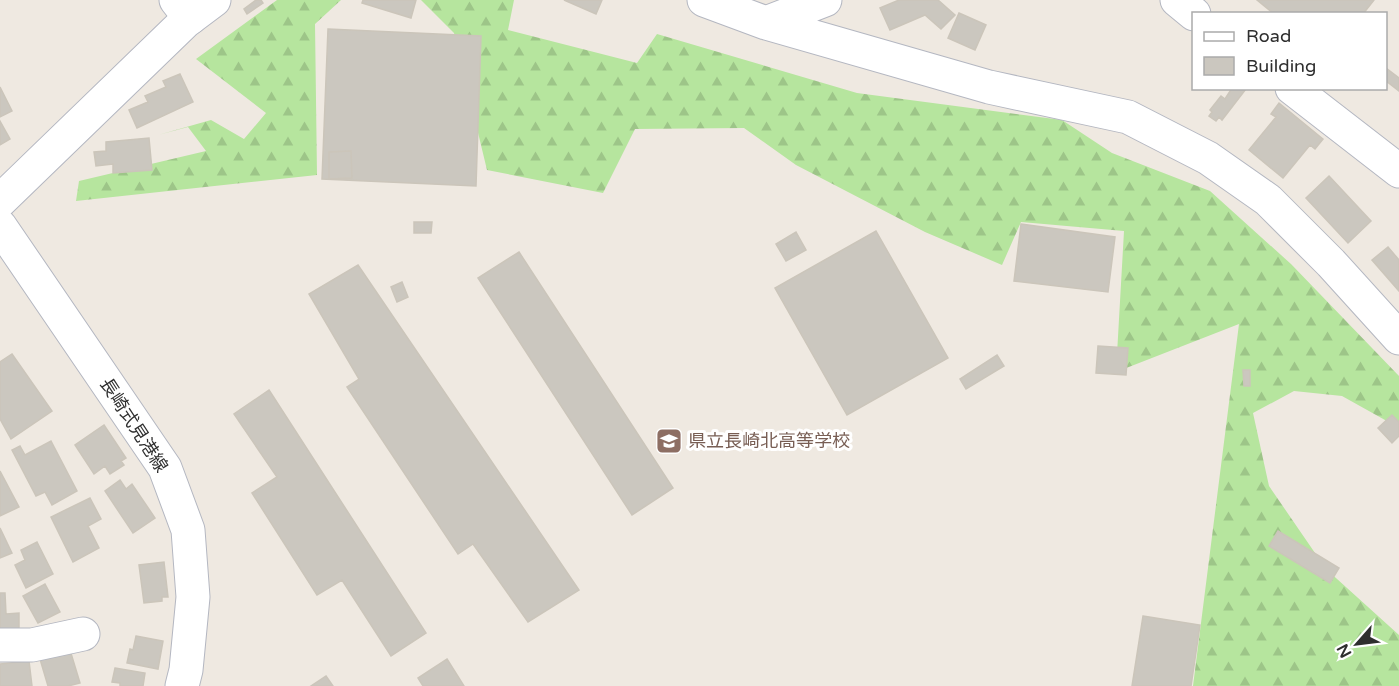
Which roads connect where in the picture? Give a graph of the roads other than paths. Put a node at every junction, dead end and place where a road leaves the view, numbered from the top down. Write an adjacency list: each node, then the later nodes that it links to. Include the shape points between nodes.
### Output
1 (704, 0): 6 (street)
2 (825, 0): 6 (street)
3 (1177, 0): 5 (street)
4 (193, 6): 9 (street)
5 (1192, 12)
6 (766, 23): 11 (street, via 989,87 1128,117 1208,158 1268,200)
7 (1295, 90): 8 (street)
8 (1399, 171)
9 (0, 201)
10 (0, 226): 14 (street, 長崎式見港線, via 165,468 188,530 193,597)
11 (1399, 338)
12 (83, 634): 13 (street, via 32,645)
13 (0, 645)
14 (182, 686)

